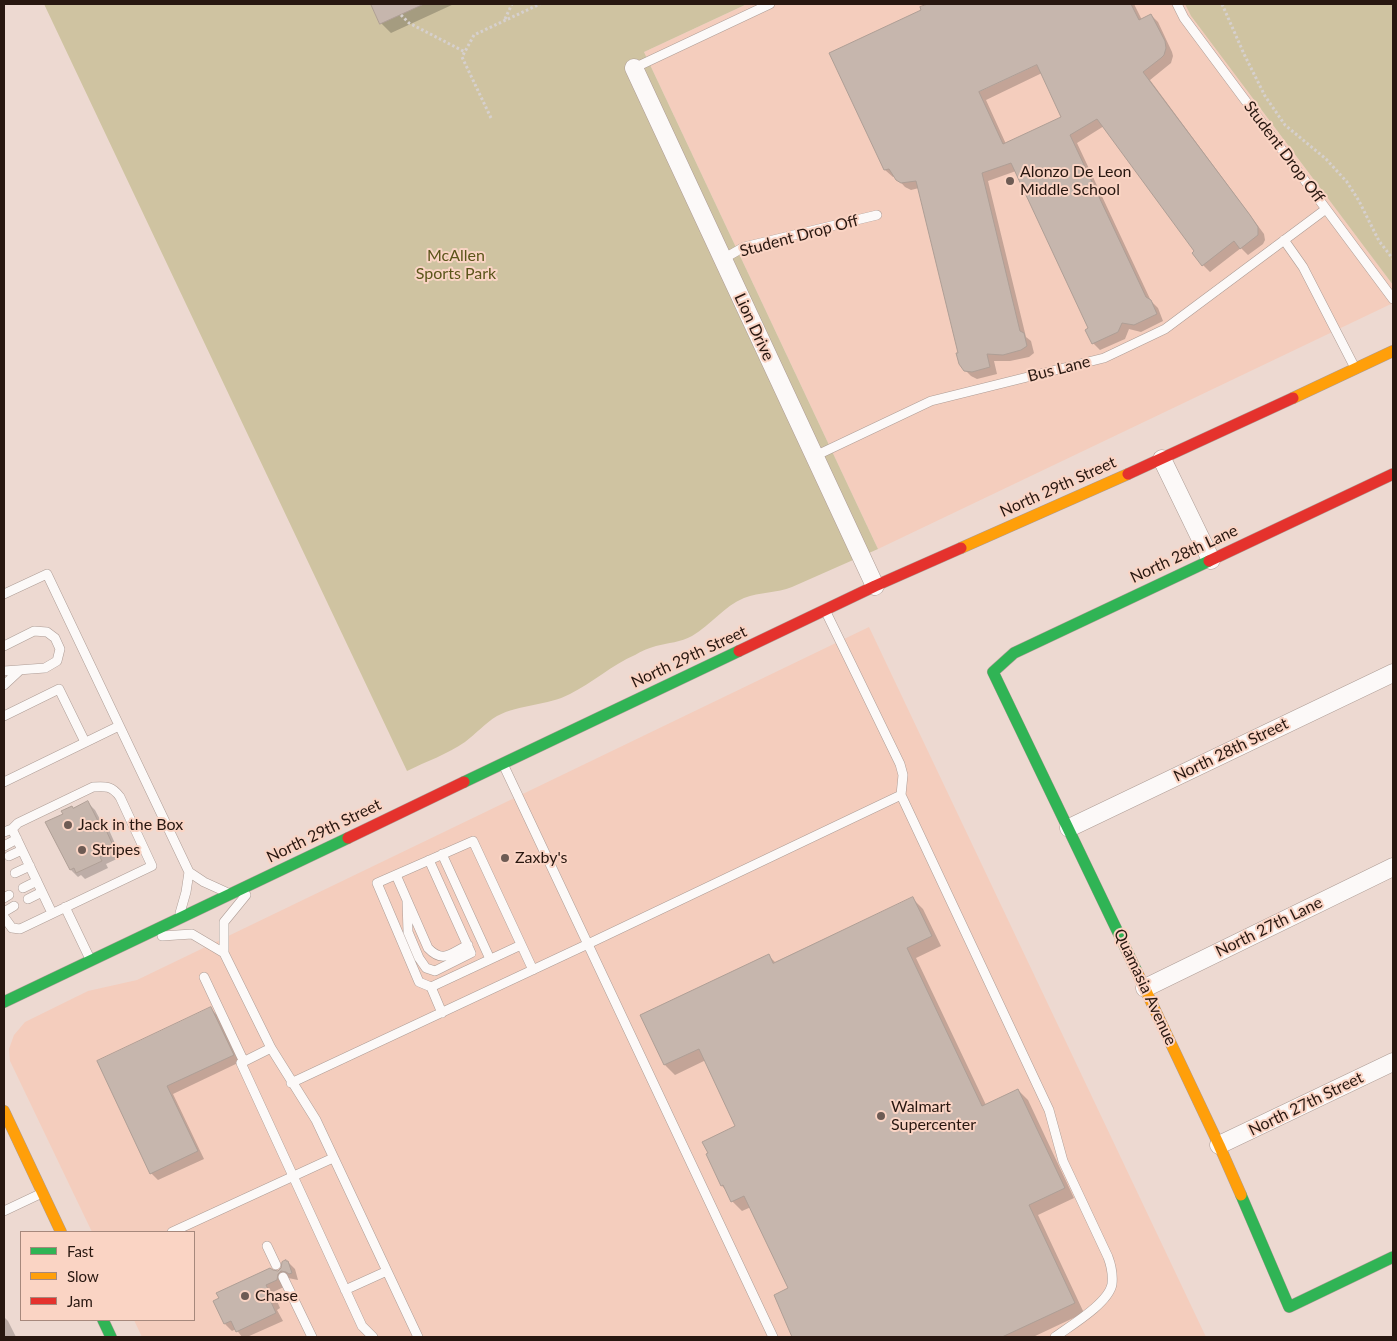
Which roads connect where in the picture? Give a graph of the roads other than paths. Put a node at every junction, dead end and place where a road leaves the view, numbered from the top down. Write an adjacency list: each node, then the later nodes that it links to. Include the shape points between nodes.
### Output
1 (770, 4): 3 (lane)
2 (1177, 4): 4 (lane, Student Drop Off, via 1184,18)
3 (634, 68): 7 (street, Lion Drive)
4 (1326, 209): 6 (lane, Bus Lane); 8 (lane, Student Drop Off)
5 (877, 215): 7 (lane, Student Drop Off, via 744,247)
6 (1284, 240): 10 (lane, via 1303,266); 11 (lane, Bus Lane, via 1165,329 1113,354 931,401)
7 (723, 259): 11 (street, Lion Drive)
8 (1393, 299)
9 (1393, 351): 10 (street, North 29th Street)
10 (1355, 369): 12 (street, North 29th Street)
11 (815, 456): 15 (street, Lion Drive)
12 (1162, 459): 14 (street); 15 (street, North 29th Street)
13 (1393, 474): 14 (street, North 28th Lane)
14 (1210, 560): 21 (street, North 28th Lane, via 1014,653)
15 (875, 586): 17 (street, North 29th Street)
16 (4, 594): 26 (lane, via 47,574)
17 (825, 610): 28 (street, North 29th Street); 30 (lane, via 900,764 903,775)
18 (4, 646): 19 (lane, via 34,631 47,632 55,638 60,649 57,661 45,668)
19 (19, 670): 20 (lane); 23 (lane); 24 (lane)
20 (4, 672)
21 (993, 672): 31 (street, Quamasia Avenue)
22 (1393, 673): 31 (street, North 28th Street)
23 (4, 678)
24 (4, 685)
25 (4, 716): 27 (lane, via 59,689)
26 (120, 726): 27 (lane); 41 (lane)
27 (85, 742): 29 (lane)
28 (503, 764): 45 (street, North 29th Street); 58 (lane)
29 (4, 782)
30 (900, 795): 58 (lane); 94 (lane, via 1049,1110 1063,1161 1112,1269 1108,1295)
31 (1069, 828): 67 (street, Quamasia Avenue)
32 (8, 831): 33 (lane); 52 (lane, via 18,823 93,787 105,786 115,790 152,866)
33 (16, 839): 34 (lane); 35 (lane)
34 (4, 846)
35 (22, 850): 37 (lane); 39 (lane)
36 (442, 854): 38 (lane); 60 (lane, via 472,841); 62 (lane)
37 (9, 856)
38 (429, 860): 43 (lane); 59 (lane)
39 (30, 866): 42 (lane); 44 (lane)
40 (1393, 867): 67 (street, North 27th Lane)
41 (189, 872): 48 (lane); 56 (lane)
42 (15, 873)
43 (396, 875): 50 (lane); 66 (lane, via 376,883 419,982)
44 (37, 881): 46 (lane); 47 (lane)
45 (258, 881): 48 (street, North 29th Street); 61 (lane, via 224,922)
46 (23, 888)
47 (42, 892): 49 (lane); 54 (lane)
48 (230, 894): 56 (street, North 29th Street)
49 (28, 900)
50 (407, 900): 59 (lane, via 428,948 435,956 444,957); 59 (lane, via 408,932 426,968 435,971 471,953)
51 (14, 906): 53 (lane)
52 (65, 907): 54 (lane); 63 (lane)
53 (4, 912)
54 (52, 913): 55 (lane, via 20,928 12,928)
55 (4, 917)
56 (179, 918): 57 (street, North 29th Street)
57 (139, 937): 61 (lane, via 192,934); 63 (street, North 29th Street)
58 (588, 944): 64 (lane); 93 (lane)
59 (468, 945)
60 (521, 945): 62 (lane); 64 (lane)
61 (224, 953): 70 (lane)
62 (490, 959): 66 (lane)
63 (90, 960): 68 (street, North 29th Street)
64 (533, 970): 69 (lane)
65 (204, 977): 71 (lane)
66 (431, 988): 69 (lane)
67 (1145, 988): 75 (street, Quamasia Avenue)
68 (4, 1002)
69 (442, 1013): 73 (lane)
70 (271, 1048): 71 (lane); 73 (lane)
71 (244, 1062): 77 (lane, via 241,1063)
72 (1393, 1062): 75 (street, North 27th Street)
73 (292, 1082): 76 (lane, via 316,1120)
74 (4, 1111): 78 (street)
75 (1219, 1145): 83 (street, Quamasia Avenue, via 1289,1306)
76 (333, 1158): 77 (lane); 85 (lane)
77 (292, 1176): 81 (lane); 87 (lane)
78 (43, 1193): 79 (lane); 80 (street)
79 (4, 1211)
80 (61, 1231)
81 (174, 1231)
82 (267, 1246): 84 (lane)
83 (1393, 1257)
84 (276, 1265)
85 (387, 1270): 87 (lane); 92 (lane)
86 (283, 1277): 90 (lane)
87 (345, 1290): 91 (lane, via 362,1326)
88 (103, 1321): 89 (street)
89 (111, 1337)
90 (312, 1337)
91 (373, 1337)
92 (418, 1337)
93 (773, 1337)
94 (1055, 1337)

